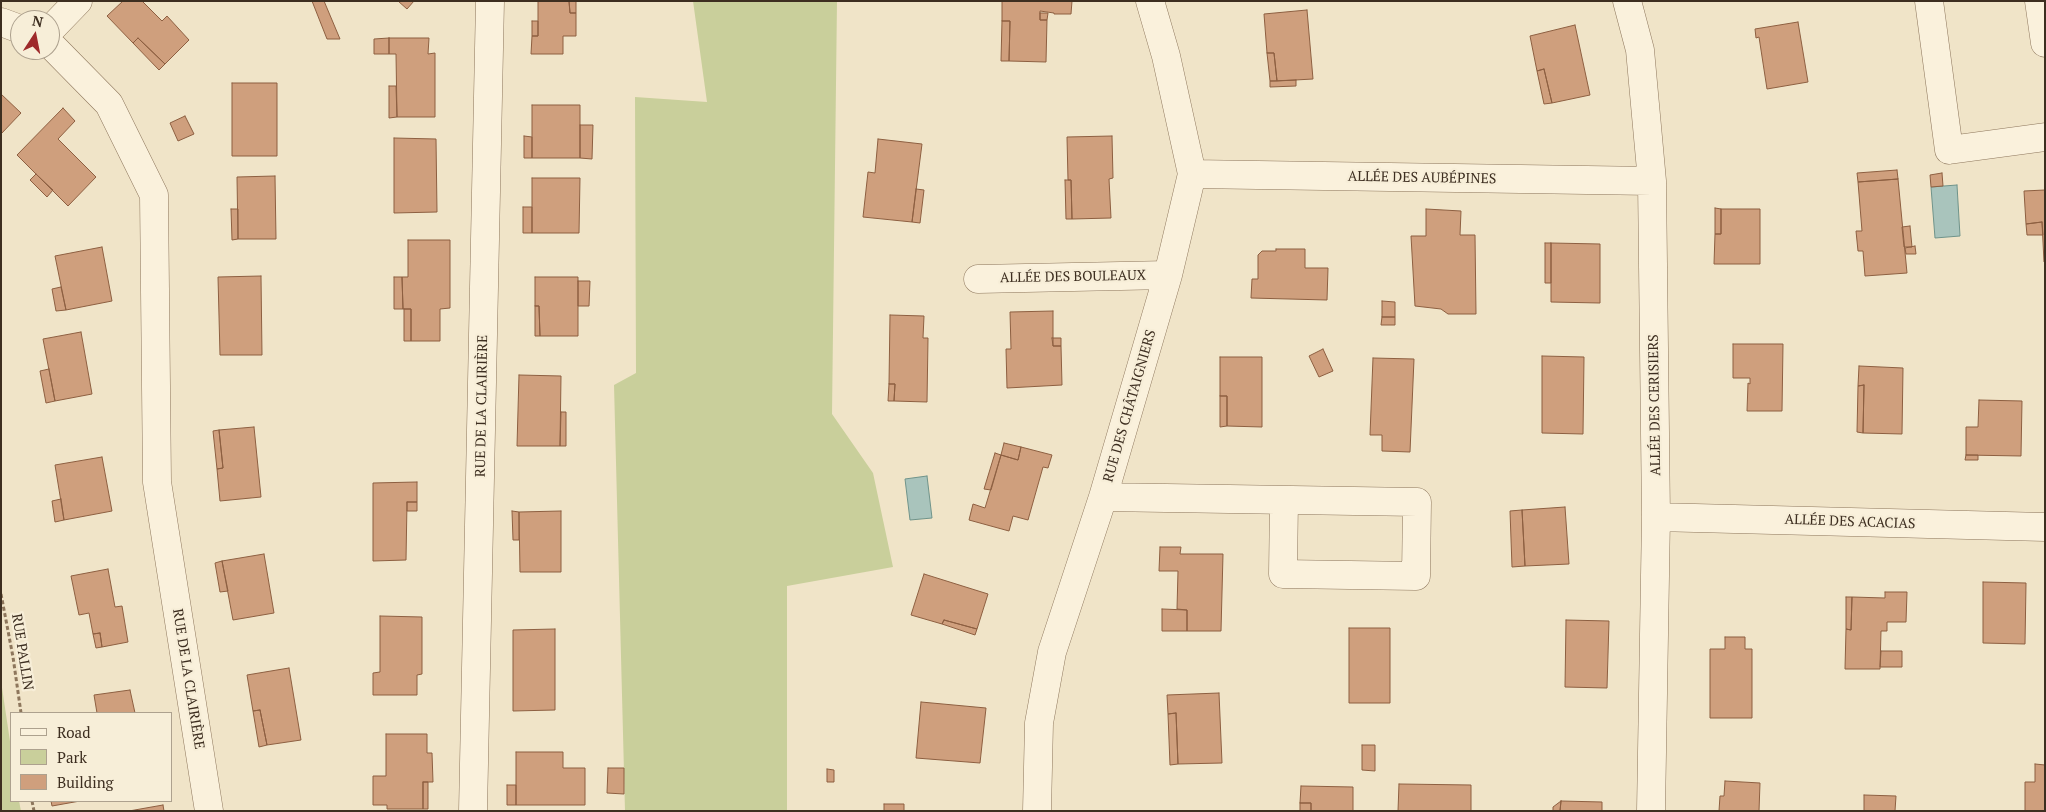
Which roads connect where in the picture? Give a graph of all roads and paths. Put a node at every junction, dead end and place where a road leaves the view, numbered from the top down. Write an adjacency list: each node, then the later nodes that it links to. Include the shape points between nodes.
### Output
1 (78, 1): 7 (street)
2 (490, 1): 22 (street, RUE DE LA CLAIRIÈRE)
3 (1150, 1): 11 (street, RUE DES CHÂTAIGNIERS, via 1166,56)
4 (1627, 1): 12 (street, ALLÉE DES CERISIERS, via 1640,50)
5 (1929, 1): 10 (street, via 1949,150)
6 (2039, 1): 8 (street)
7 (60, 20)
8 (2045, 43)
9 (60, 54): 21 (street, RUE DE LA CLAIRIÈRE, via 109,104 154,195 157,482)
10 (2045, 137)
11 (1192, 174): 12 (street, ALLÉE DES AUBÉPINES); 13 (street, RUE DES CHÂTAIGNIERS)
12 (1652, 181): 17 (street, ALLÉE DES CERISIERS)
13 (1168, 274): 14 (street, ALLÉE DES BOULEAUX); 15 (street, RUE DES CHÂTAIGNIERS)
14 (978, 279)
15 (1103, 497): 16 (street); 23 (street, RUE DES CHÂTAIGNIERS, via 1052,652 1040,723)
16 (1284, 500): 16 (street, via 1417,502 1416,576 1283,574)
17 (1656, 516): 18 (street, ALLÉE DES ACACIAS); 24 (street, ALLÉE DES CERISIERS)
18 (2045, 527)
19 (1, 594): 20 (path, RUE PALLIN)
20 (20, 712)
21 (209, 811)
22 (473, 811)
23 (1037, 811)
24 (1651, 811)

